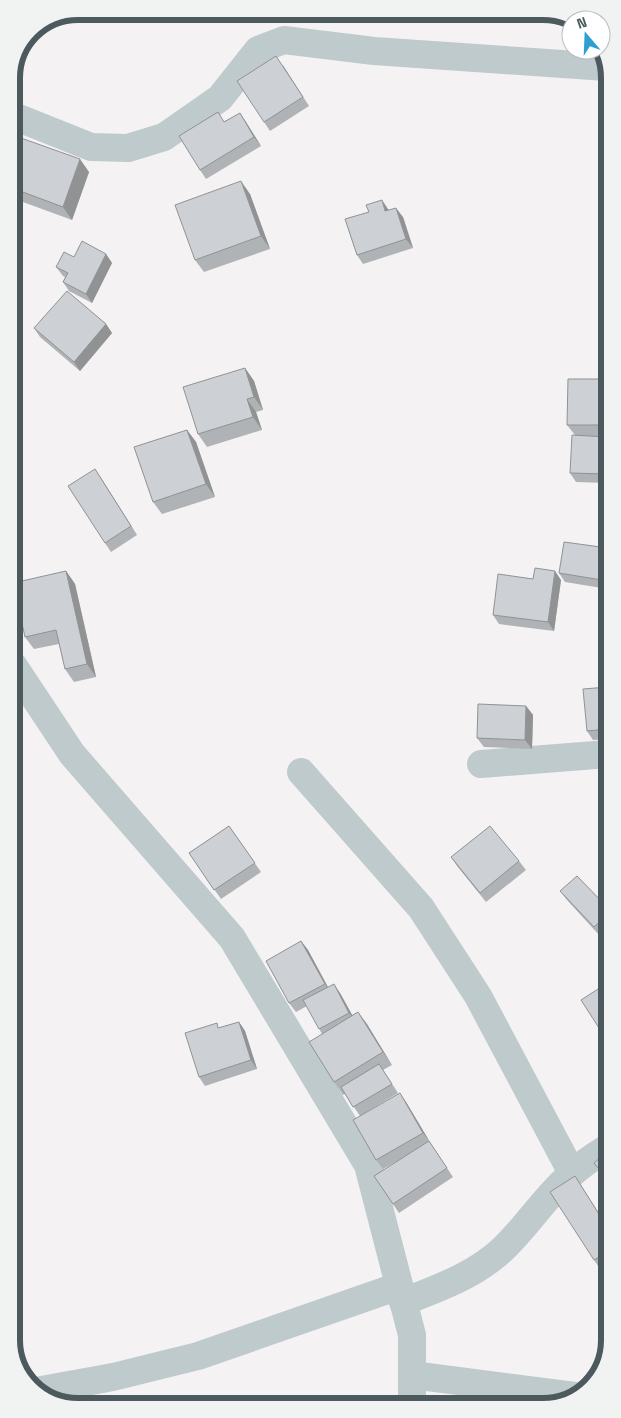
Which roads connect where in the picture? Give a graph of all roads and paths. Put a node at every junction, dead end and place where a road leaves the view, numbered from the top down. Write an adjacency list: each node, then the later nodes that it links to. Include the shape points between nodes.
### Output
1 (600, 67): 2 (street, via 374,51 284,40 258,50 220,98 164,137 128,148 91,147)
2 (20, 118)
3 (20, 676): 9 (street, via 72,754 232,938 368,1165)
4 (601, 755): 5 (street)
5 (481, 764)
6 (301, 772): 8 (street, via 422,908 478,996)
7 (601, 1153): 8 (street)
8 (572, 1173): 9 (street, via 488,1262 458,1280)
9 (401, 1294): 10 (street, via 412,1335); 11 (street, via 198,1356)
10 (412, 1375): 12 (street); 13 (street)
11 (47, 1389)
12 (563, 1394)
13 (412, 1398)

